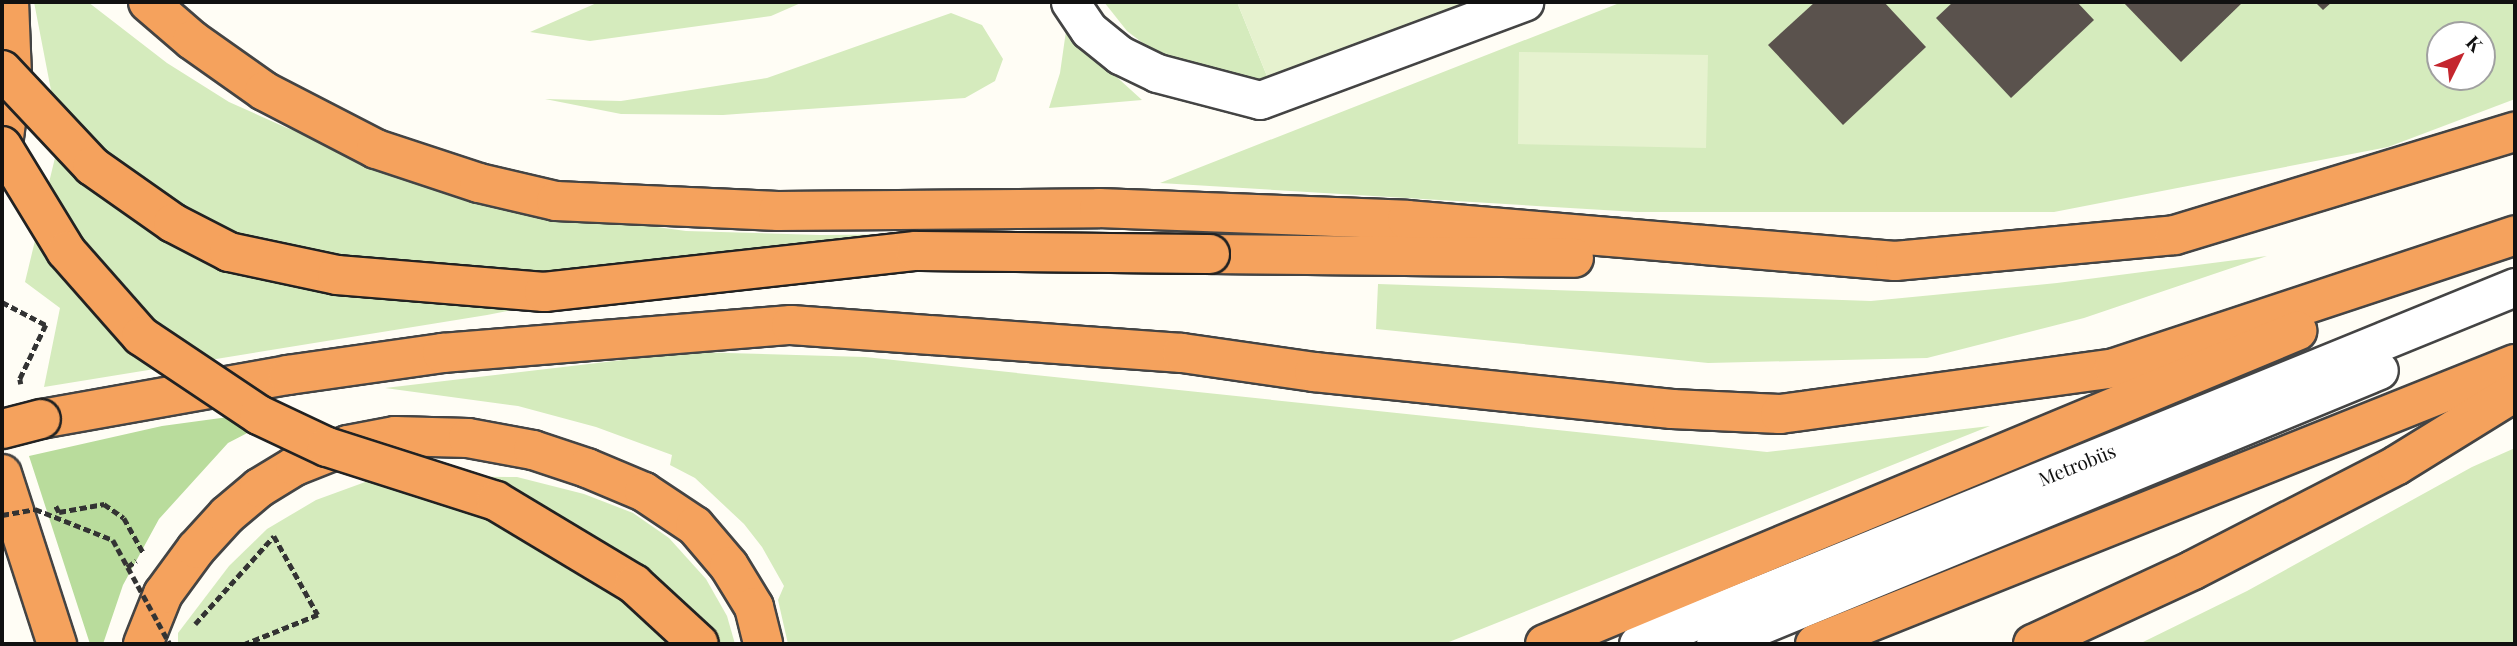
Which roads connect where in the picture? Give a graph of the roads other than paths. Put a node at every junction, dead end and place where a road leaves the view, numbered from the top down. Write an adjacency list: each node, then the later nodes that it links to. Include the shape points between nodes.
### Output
1 (9, 2): 8 (highway, via 12,76)
2 (148, 2): 10 (highway, via 264,91 376,149 479,183 556,201 778,211 1099,208 1406,220)
3 (1070, 2): 4 (street, via 1089,30 1120,55 1157,73 1260,100)
4 (1524, 2)
5 (2, 70): 10 (highway, bridge, via 92,166 173,223 229,252 337,275 544,292 916,251)
6 (2515, 132): 10 (highway, via 2175,235)
7 (2, 146): 20 (highway, bridge, via 66,251 141,336 270,420 327,447 496,501 634,584)
8 (2, 153)
9 (2515, 237): 15 (highway, bridge, via 2114,368 1780,414 1658,407 1314,372 1182,353 791,325 442,353 288,375); 22 (highway, via 1838,525)
10 (1895, 261)
11 (2515, 287): 23 (street, Metrobüs)
12 (2515, 313): 24 (street, Metrobüs)
13 (2515, 364): 17 (highway)
14 (2515, 392): 27 (highway, via 2398,465 2193,570)
15 (2, 429)
16 (2, 474): 18 (highway)
17 (1894, 612): 25 (highway); 26 (highway)
18 (57, 644)
19 (143, 644): 21 (highway, via 163,594 196,549 259,488 295,466 348,445 395,436 468,438 533,450 645,492 695,526 729,566 754,607)
20 (699, 644)
21 (763, 644)
22 (1545, 644)
23 (1638, 644)
24 (1715, 644)
25 (1815, 644)
26 (1841, 644)
27 (2033, 644)

